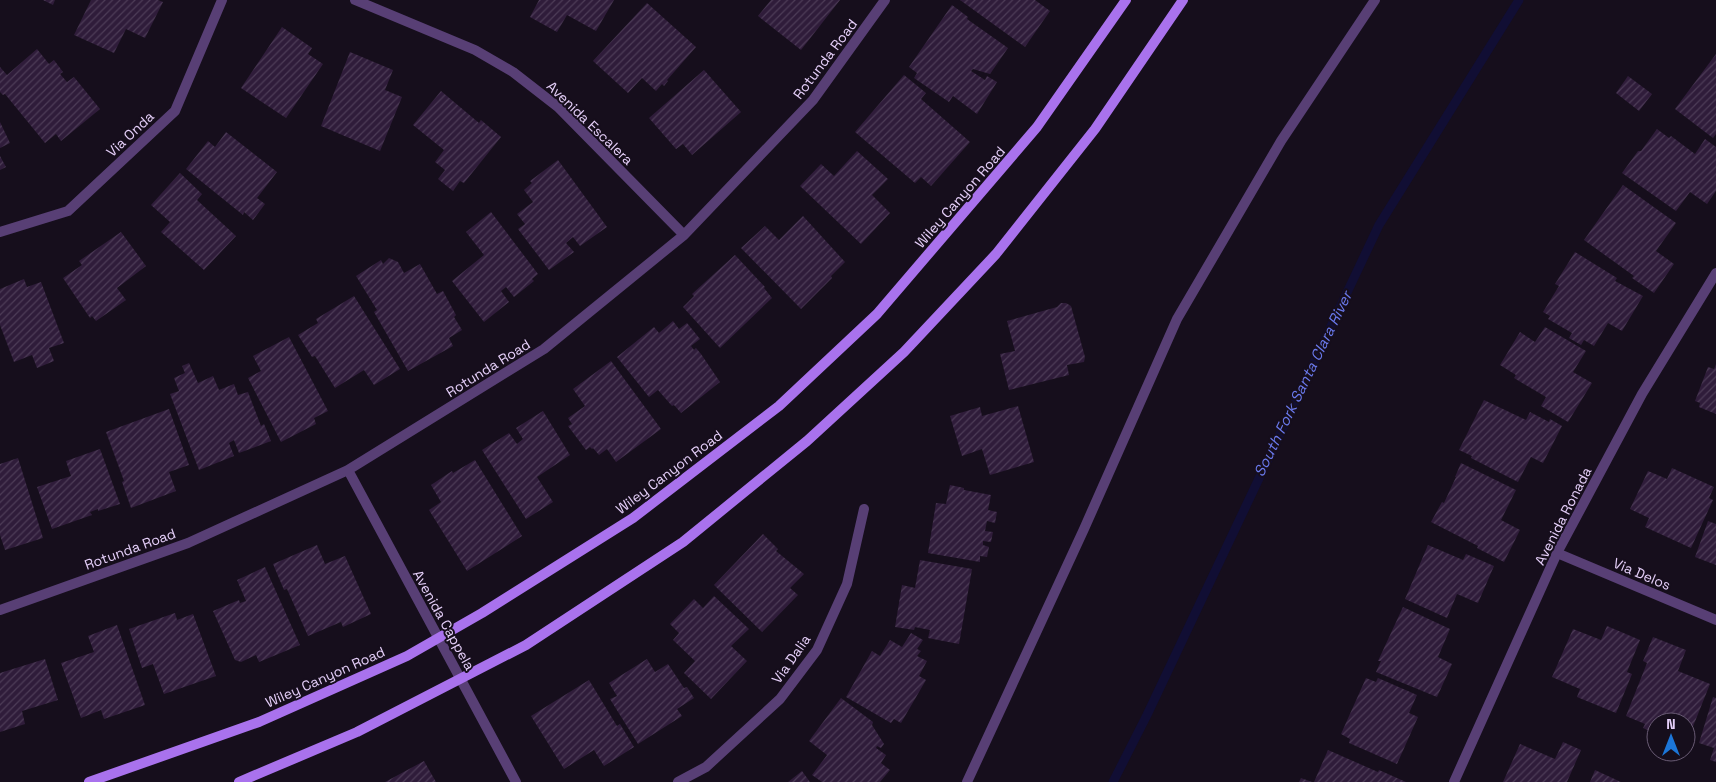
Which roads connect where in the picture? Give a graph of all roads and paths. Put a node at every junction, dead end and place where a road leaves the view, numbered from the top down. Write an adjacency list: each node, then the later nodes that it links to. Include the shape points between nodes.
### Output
1 (222, 0): 7 (street, Via Onda, via 175,111 68,211)
2 (355, 0): 8 (street, Avenida Escalera, via 474,50 513,72 558,107)
3 (885, 0): 8 (street, Rotunda Road, via 814,100)
4 (1126, 0): 15 (main road, Wiley Canyon Road, via 1037,127 903,284 877,314 779,406 633,518)
5 (1183, 0): 16 (main road, via 1095,130 996,254 904,352 807,441 683,542 526,644)
6 (1375, 0): 21 (street, via 1281,141 1177,319)
7 (0, 232)
8 (684, 235): 10 (street, Rotunda Road, via 544,349)
9 (1714, 279): 12 (street, Avenida Ronada, via 1642,394)
10 (348, 470): 13 (street, Rotunda Road, via 188,543); 15 (street, Avenida Cappela)
11 (864, 510): 20 (street, Via Dalia, via 847,584 817,650 780,699 706,767)
12 (1558, 553): 14 (street, Via Delos); 22 (street, Avenida Ronada)
13 (0, 610)
14 (1716, 620)
15 (438, 638): 16 (street, Avenida Cappela); 17 (main road, Wiley Canyon Road, via 407,656 259,722)
16 (460, 678): 18 (main road, via 357,732); 19 (street, Avenida Cappela)
17 (89, 782)
18 (240, 782)
19 (516, 782)
20 (678, 782)
21 (967, 782)
22 (1454, 782)

